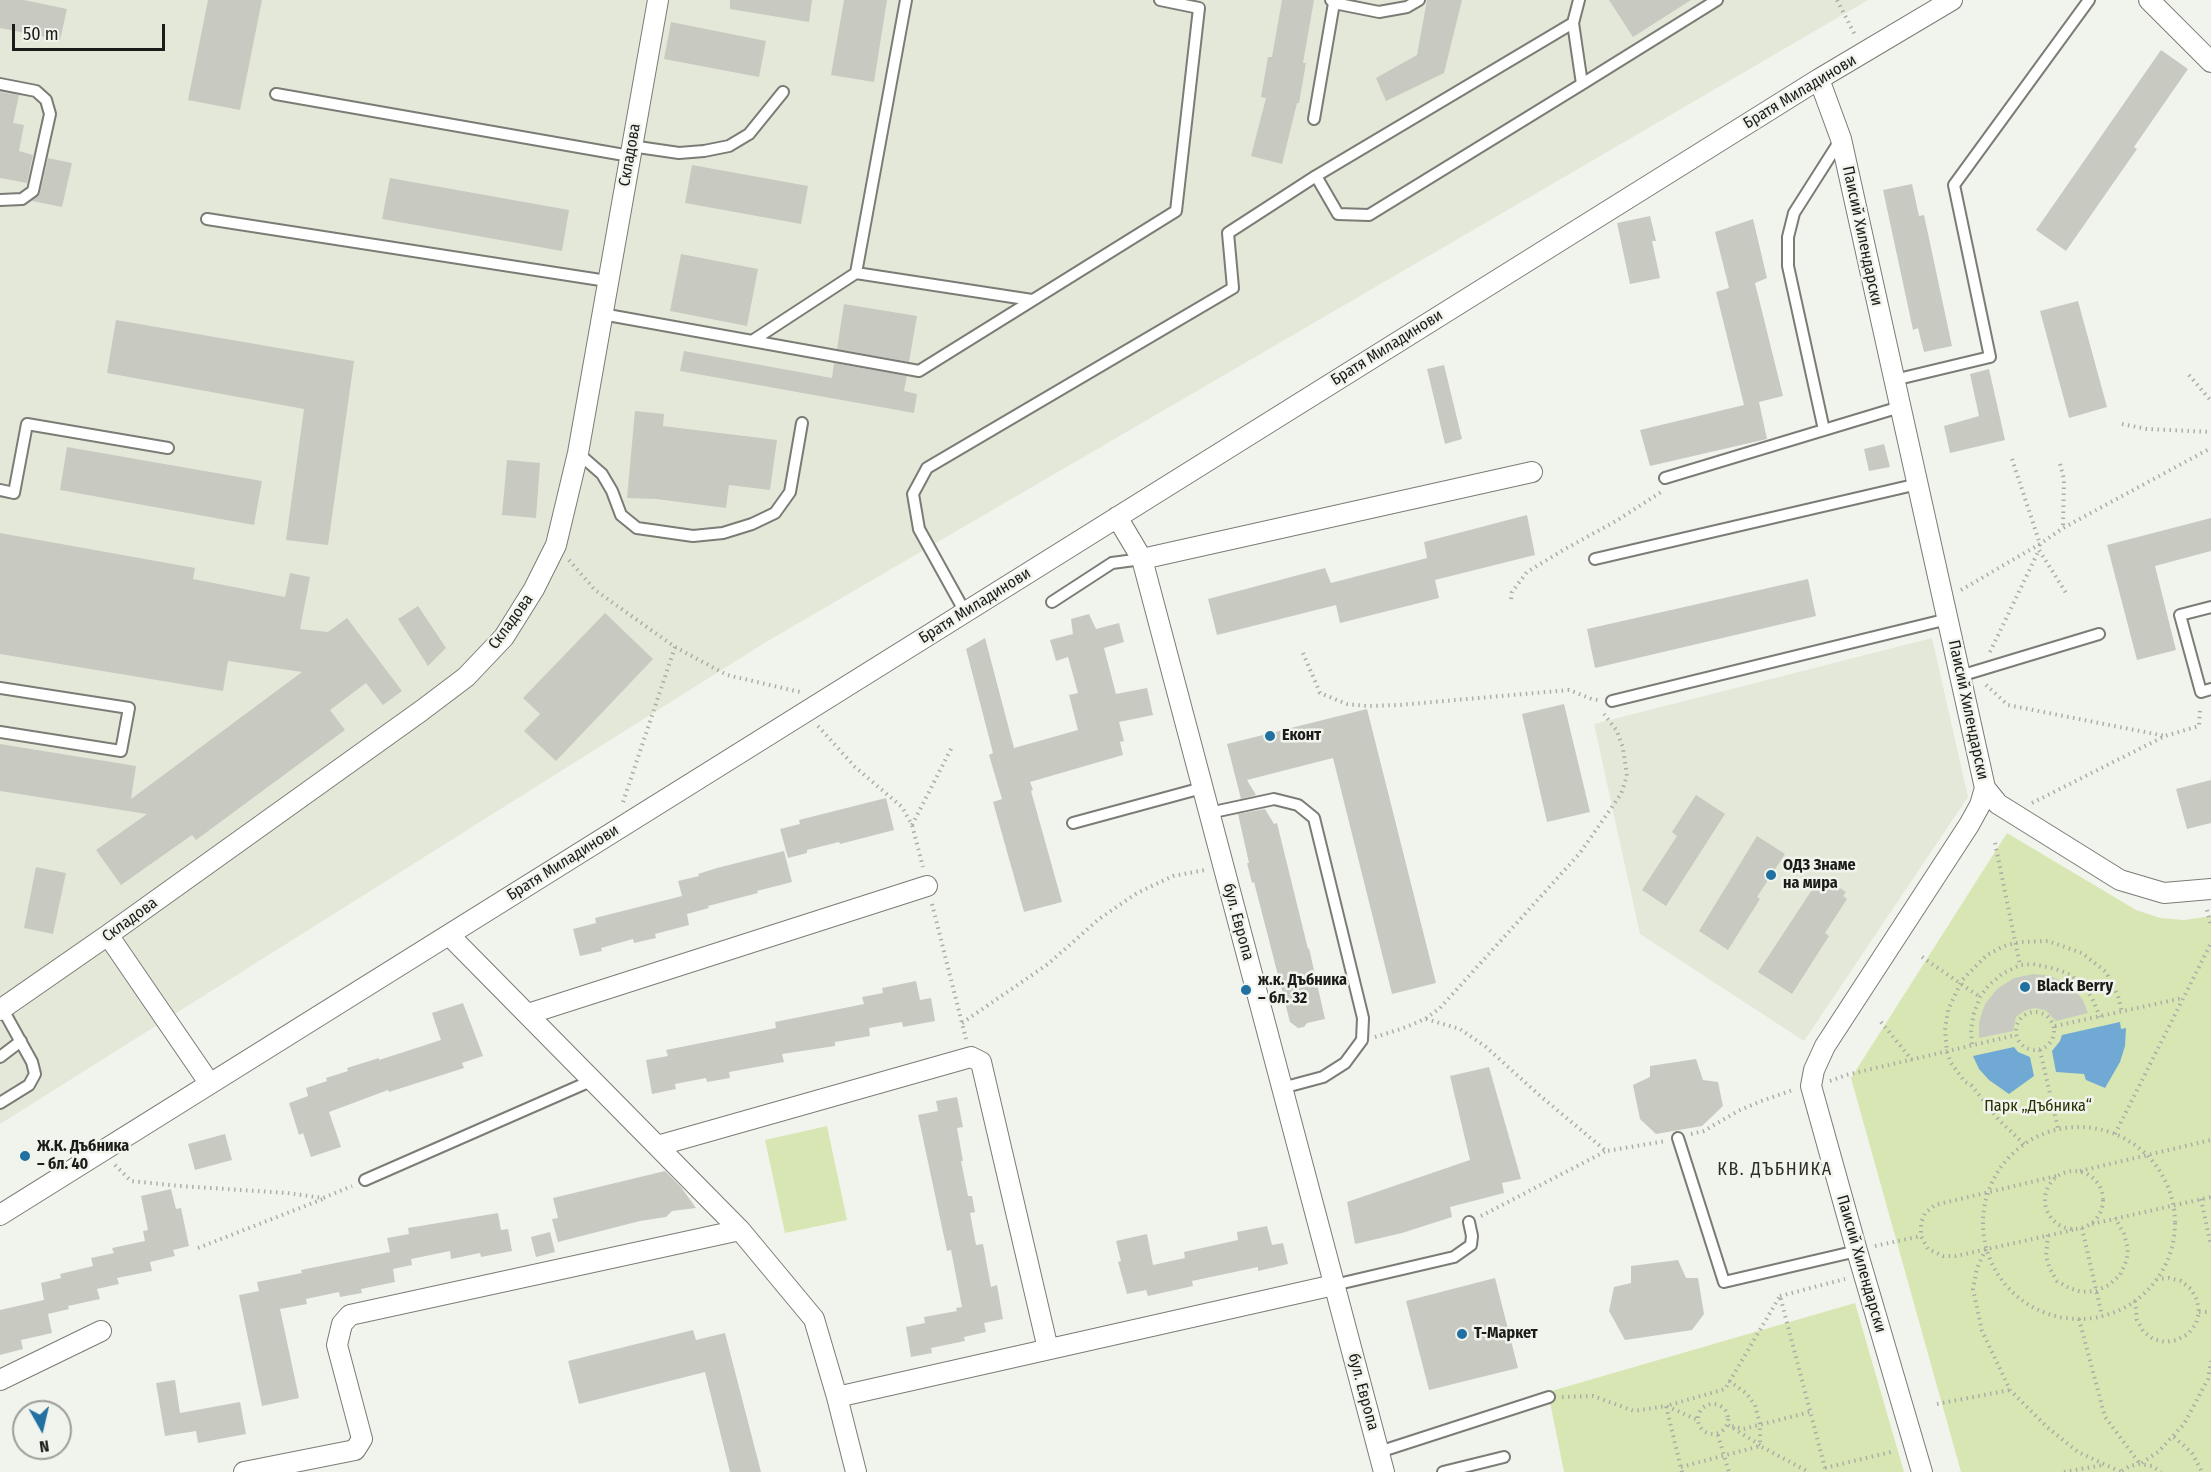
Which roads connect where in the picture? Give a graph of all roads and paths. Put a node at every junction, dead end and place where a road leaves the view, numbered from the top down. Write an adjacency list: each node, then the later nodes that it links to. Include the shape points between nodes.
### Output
1 (658, 0): 22 (street, Складова)
2 (906, 0): 26 (lane)
3 (1160, 0): 28 (lane, via 1199,8 1176,211)
4 (1419, 0): 11 (lane, via 1407,7 1379,12)
5 (1579, 0): 12 (lane)
6 (1717, 0): 17 (lane)
7 (1838, 0): 13 (path)
8 (1952, 0): 13 (street, Братя Миладинови)
9 (2089, 0): 32 (lane, via 1954,185 1990,357)
10 (2149, 0): 14 (street)
11 (1332, 2): 20 (lane)
12 (1574, 23): 17 (lane); 23 (lane)
13 (1864, 53): 15 (street, Братя Миладинови)
14 (2211, 62)
15 (1819, 79): 21 (street, Паисий Хилендарски); 48 (street, Братя Миладинови)
16 (0, 84): 24 (lane, via 36,91 46,100 50,114 33,191 22,199)
17 (1582, 84): 23 (lane, via 1369,215 1338,214)
18 (783, 92): 22 (lane, via 749,134 729,146 679,153)
19 (276, 94): 22 (lane)
20 (1314, 119)
21 (1841, 139): 32 (street, Паисий Хилендарски); 37 (lane, via 1794,213 1788,237 1788,266)
22 (631, 151): 27 (street, Складова)
23 (1317, 176): 60 (lane, via 1228,233 1233,288 927,468 913,494 919,529)
24 (0, 200)
25 (207, 219): 27 (lane)
26 (856, 273): 28 (lane); 30 (lane)
27 (607, 281): 29 (street, Складова)
28 (1032, 300): 30 (lane, via 919,371)
29 (602, 314): 30 (lane); 41 (street, Складова)
30 (752, 341)
31 (2189, 375): 33 (path)
32 (1894, 380): 34 (street, Паисий Хилендарски)
33 (2211, 401)
34 (1900, 407): 37 (lane); 46 (street, Паисий Хилендарски)
35 (802, 423): 41 (lane, via 789,492 780,506 775,513 723,534 693,536 637,528 621,515 602,474)
36 (2122, 424): 38 (path)
37 (1824, 430): 45 (lane)
38 (2211, 432)
39 (168, 448): 47 (lane, via 27,424 14,493)
40 (2211, 448): 49 (path)
41 (578, 453): 51 (street, Складова)
42 (2012, 459): 50 (path)
43 (2060, 464): 49 (path, via 2064,479)
44 (1532, 472): 53 (street)
45 (1670, 476): 56 (path, via 1675,483 1527,572)
46 (1918, 484): 54 (lane); 59 (street, Паисий Хилендарски)
47 (0, 490)
48 (1117, 517): 53 (street, бул. Европа); 60 (street, Братя Миладинови)
49 (2063, 528): 50 (path)
50 (2040, 544): 52 (path); 59 (path)
51 (556, 545): 62 (path, via 595,590); 89 (street, Складова, via 504,637 466,677)
52 (2039, 550): 55 (path); 64 (path)
53 (1142, 559): 57 (lane, via 1112,563); 76 (street, бул. Европа)
54 (1595, 559)
55 (2066, 593)
56 (1511, 599)
57 (1052, 602)
58 (2211, 607): 67 (lane, via 2180,615)
59 (1946, 609): 65 (street, Паисий Хилендарски); 70 (lane)
60 (966, 612): 69 (street, Братя Миладинови)
61 (2099, 634): 64 (lane)
62 (675, 646): 69 (path, via 727,675 805,693); 82 (path)
63 (1303, 653): 68 (path, via 1320,693 1347,704 1399,705 1569,690)
64 (1982, 670): 65 (lane); 74 (path, via 1985,684 2008,705)
65 (1960, 676): 77 (street, Паисий Хилендарски)
66 (0, 688): 73 (lane, via 129,708 120,751)
67 (2206, 690): 74 (path, via 2199,726)
68 (1592, 699): 70 (path); 71 (path)
69 (823, 701): 82 (street, Братя Миладинови)
70 (1612, 701)
71 (1597, 706)
72 (1603, 712): 102 (path, via 1617,731 1623,748 1627,776 1620,794 1580,853 1440,1008)
73 (0, 732)
74 (2165, 736): 78 (path)
75 (952, 747): 81 (path)
76 (1202, 788): 79 (street, бул. Европа); 80 (lane)
77 (1985, 788): 86 (street, via 1998,804 2120,880 2164,893); 148 (street, Паисий Хилендарски, via 1969,825 1824,1046 1814,1070 1811,1086)
78 (2026, 806)
79 (1209, 813): 84 (street, бул. Европа); 107 (lane, via 1274,799 1298,805 1314,818 1363,1018)
80 (1073, 823)
81 (912, 825)
82 (614, 832): 90 (street, Братя Миладинови)
83 (1995, 843): 91 (path)
84 (1224, 867): 104 (path, via 1173,876 1137,893 1098,919 1048,964); 117 (street, бул. Европа)
85 (927, 886): 100 (street)
86 (2211, 889)
87 (2207, 910): 88 (path)
88 (2211, 926)
89 (108, 935): 98 (street, Складова); 116 (street)
90 (448, 935): 100 (street); 116 (street, Братя Миладинови)
91 (2016, 943): 94 (path); 95 (path, via 1987,956); 99 (path, via 2048,941 2082,952 2106,972)
92 (2211, 943): 97 (path)
93 (1922, 957): 95 (path)
94 (2020, 965): 96 (path, via 2002,974); 101 (path, via 2033,964 2071,975 2092,998)
95 (1960, 983): 96 (path); 111 (path, via 1948,1010)
96 (1980, 997): 109 (path, via 1971,1029)
97 (2184, 998): 99 (path); 121 (path)
98 (1, 1009): 108 (lane)
99 (2122, 1012): 101 (path)
100 (528, 1014): 114 (street)
101 (2100, 1017): 105 (path)
102 (1425, 1019): 107 (path); 126 (path, via 1460,1029 1486,1047)
103 (1881, 1022): 113 (path)
104 (962, 1023)
105 (2055, 1026): 106 (path, via 2050,1017 2031,1011 2016,1025); 110 (path, via 2049,1046)
106 (2016, 1035): 109 (path); 110 (path, via 2021,1045)
107 (1362, 1040): 117 (lane, via 1345,1063 1323,1077)
108 (21, 1041): 112 (lane); 119 (lane, via 35,1074 29,1085)
109 (1972, 1044): 111 (path)
110 (2040, 1050): 120 (path)
111 (1947, 1052): 113 (path); 124 (path, via 1958,1074)
112 (0, 1057)
113 (1912, 1060): 115 (path)
114 (592, 1080): 125 (street); 131 (lane)
115 (1827, 1082)
116 (210, 1084): 127 (street, Братя Миладинови)
117 (1282, 1088): 152 (street, бул. Европа)
118 (1800, 1088): 122 (path, via 1738,1111 1704,1131)
119 (0, 1103)
120 (2058, 1129): 121 (path, via 2078,1127); 124 (path)
121 (2115, 1134): 128 (path)
122 (1678, 1138): 126 (path); 148 (lane, via 1724,1282)
123 (2211, 1140): 128 (path)
124 (2024, 1144): 132 (path, via 2009,1156)
125 (657, 1146): 142 (street); 161 (street, via 970,1057 981,1062)
126 (1606, 1151): 139 (path)
127 (101, 1152): 134 (path, via 131,1181); 137 (street, Братя Миладинови)
128 (2147, 1155): 129 (path); 136 (path, via 2164,1179)
129 (2079, 1171): 130 (path); 140 (path, via 2090,1175 2103,1193 2104,1204)
130 (2056, 1176): 132 (path); 143 (path, via 2044,1203 2054,1222)
131 (365, 1180): 134 (path)
132 (1986, 1193): 145 (path, via 1935,1205 1925,1213); 149 (path, via 1982,1224)
133 (2211, 1197): 135 (path)
134 (323, 1198): 147 (path)
135 (2201, 1199): 136 (path); 146 (path)
136 (2174, 1205): 138 (path); 151 (path, via 2174,1239)
137 (0, 1215)
138 (2115, 1218): 140 (path); 153 (path, via 2124,1234 2127,1259 2120,1275)
139 (1469, 1222): 152 (lane, via 1471,1245 1454,1257)
140 (2092, 1224): 141 (path)
141 (2082, 1228): 143 (path); 153 (path)
142 (740, 1230): 167 (street, via 814,1319); 188 (street, via 350,1315 342,1324 338,1345 362,1439 355,1450)
143 (2073, 1230): 144 (path)
144 (2048, 1235): 149 (path); 153 (path, via 2046,1256 2057,1281 2082,1292)
145 (1921, 1236): 148 (path); 149 (path, via 1928,1249 1943,1256)
146 (2211, 1246)
147 (198, 1248)
148 (1866, 1249): 194 (street, Паисий Хилендарски)
149 (1986, 1249): 159 (path, via 1998,1275 2025,1302 2060,1317); 166 (path, via 1973,1289 1982,1331)
150 (1849, 1278): 154 (path)
151 (2157, 1279): 155 (path); 156 (path, via 2181,1281 2197,1299)
152 (1334, 1285): 161 (street); 180 (street, бул. Европа)
153 (2096, 1291): 158 (path)
154 (1780, 1296): 165 (path); 171 (path)
155 (2135, 1300): 156 (path, via 2137,1320 2143,1331 2165,1342 2188,1334); 158 (path)
156 (2199, 1312): 157 (path)
157 (2211, 1312)
158 (2102, 1316): 159 (path)
159 (2079, 1319): 185 (path, via 2105,1417)
160 (101, 1331): 164 (street)
161 (1048, 1349): 167 (street)
162 (2211, 1361): 163 (path)
163 (2209, 1378): 176 (path)
164 (0, 1380)
165 (1729, 1381): 170 (path, via 1725,1389); 173 (path, via 1755,1405)
166 (2010, 1390): 169 (path); 184 (path, via 2078,1452)
167 (837, 1396): 189 (street)
168 (1549, 1397): 170 (path, via 1593,1396 1634,1412); 180 (lane)
169 (1937, 1404)
170 (1666, 1406): 172 (path); 186 (path)
171 (1810, 1412): 173 (path); 187 (path)
172 (1698, 1420): 174 (path, via 1704,1405 1714,1403 1725,1409); 175 (path, via 1701,1429)
173 (1760, 1424): 174 (path, via 1743,1429); 178 (path)
174 (1728, 1425): 175 (path); 178 (path)
175 (1718, 1434): 181 (path)
176 (2174, 1437): 185 (path); 198 (path, via 2192,1453)
177 (1892, 1440): 179 (path)
178 (1760, 1446): 181 (path); 193 (path)
179 (1894, 1451): 183 (path); 187 (path)
180 (1378, 1452): 190 (street, бул. Европа)
181 (1725, 1455): 186 (path); 192 (path)
182 (1504, 1457): 191 (lane)
183 (1898, 1462)
184 (2104, 1464): 195 (path); 196 (path)
185 (2140, 1464): 196 (path); 197 (path)
186 (1682, 1470)
187 (1826, 1470)
188 (244, 1472)
189 (856, 1472)
190 (1384, 1472)
191 (1443, 1472)
192 (1729, 1472)
193 (1809, 1472)
194 (1922, 1472)
195 (2064, 1472)
196 (2121, 1472)
197 (2161, 1472)
198 (2202, 1472)

